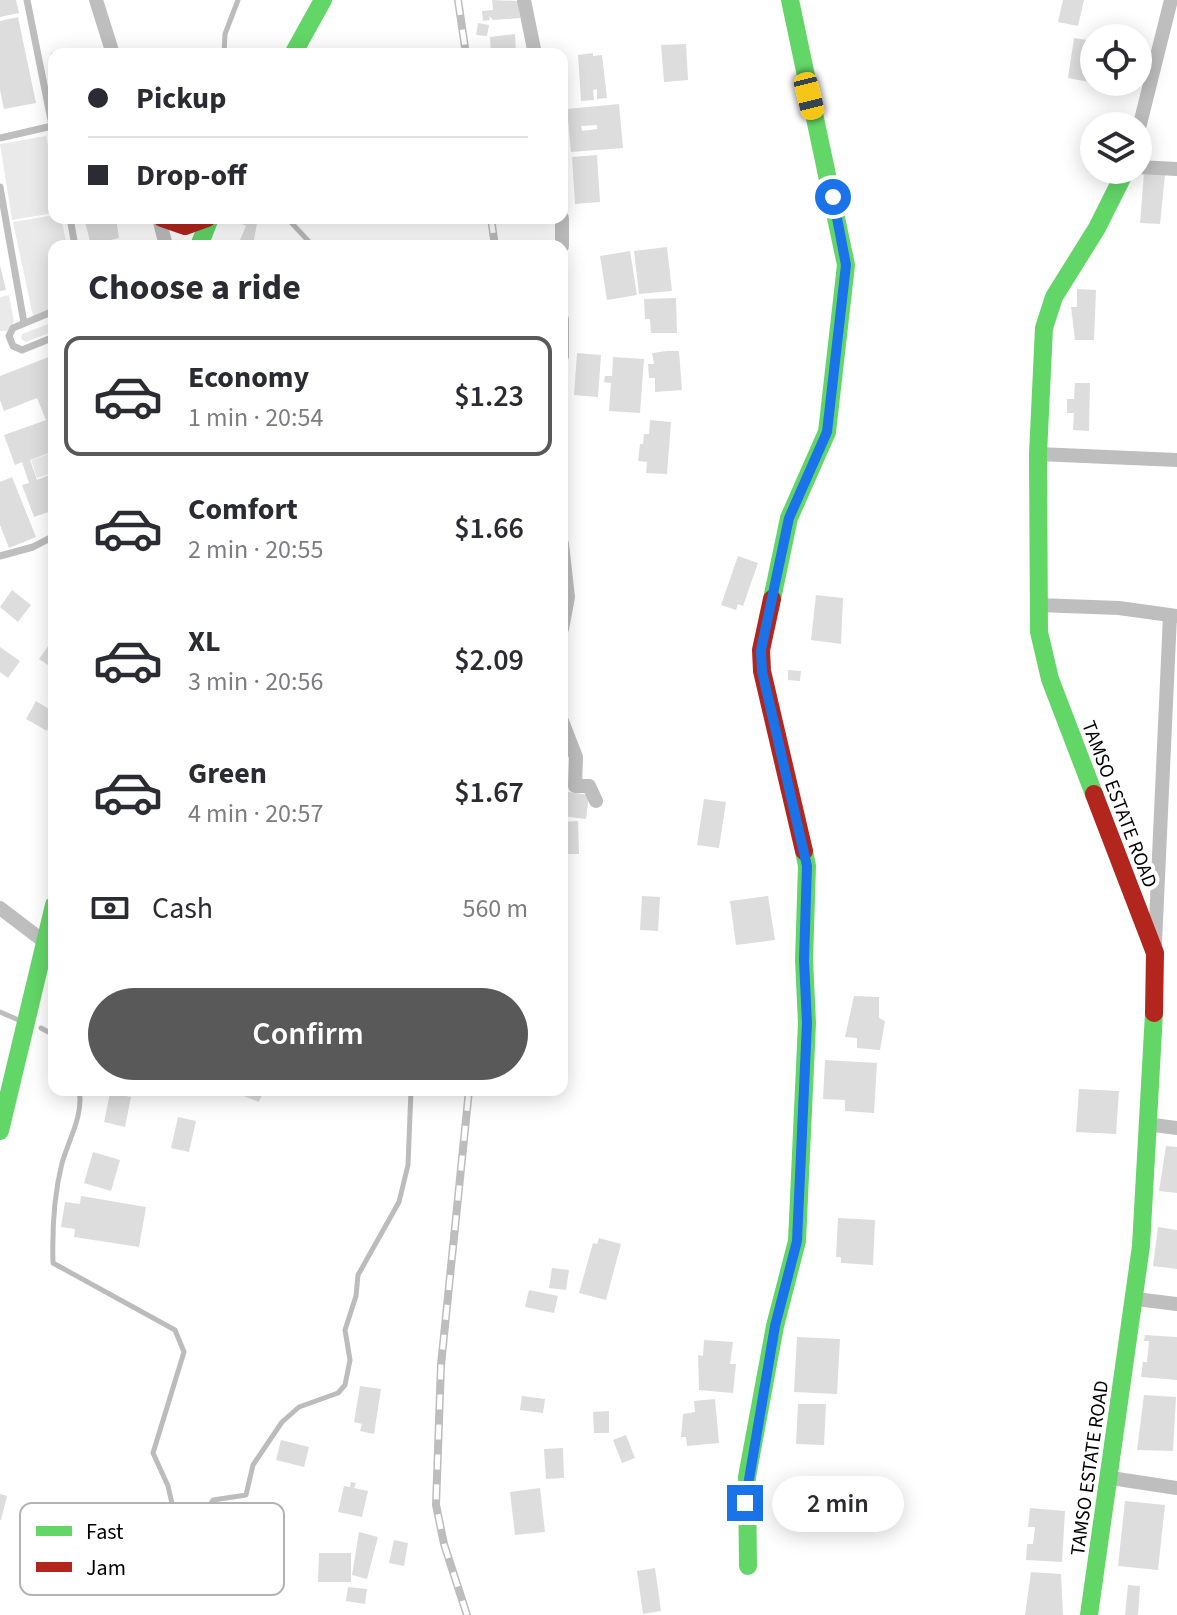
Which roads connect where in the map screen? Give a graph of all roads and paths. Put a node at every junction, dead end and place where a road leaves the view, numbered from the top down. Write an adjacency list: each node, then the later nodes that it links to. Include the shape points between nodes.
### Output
1 (27, 0): 10 (lane)
2 (96, 0): 7 (street)
3 (323, 0): 8 (street)
4 (524, 0): 9 (street)
5 (790, 0): 40 (street, via 846,265 827,432 789,518 762,639 762,671 807,866 807,1023 797,1241 747,1477)
6 (1171, 0): 11 (street)
7 (111, 48)
8 (296, 48)
9 (534, 48)
10 (48, 106)
11 (1143, 112)
12 (48, 132): 13 (lane)
13 (0, 138)
14 (1152, 168): 15 (street)
15 (1177, 169)
16 (1120, 184): 21 (street, TAMSO ESTATE ROAD, via 1048,312)
17 (0, 187): 19 (lane)
18 (48, 313): 19 (lane)
19 (24, 323): 20 (lane, via 10,331 17,349)
20 (48, 339)
21 (1038, 454): 22 (street); 25 (street, TAMSO ESTATE ROAD)
22 (1177, 460)
23 (48, 539): 24 (lane)
24 (0, 556)
25 (1038, 605): 26 (street); 32 (street, TAMSO ESTATE ROAD, via 1040,645 1050,679)
26 (1174, 616): 32 (street)
27 (568, 736): 28 (street, via 576,757 575,786 589,786)
28 (596, 801)
29 (0, 908): 31 (street)
30 (48, 934): 31 (street)
31 (46, 943): 35 (street)
32 (1155, 953): 33 (street, TAMSO ESTATE ROAD)
33 (1146, 1124): 34 (street); 36 (street, TAMSO ESTATE ROAD)
34 (1177, 1128)
35 (0, 1131)
36 (1136, 1299): 37 (street); 38 (street, TAMSO ESTATE ROAD)
37 (1177, 1304)
38 (1111, 1478): 39 (street); 41 (street, TAMSO ESTATE ROAD)
39 (1177, 1488)
40 (748, 1566)
41 (1089, 1615)

